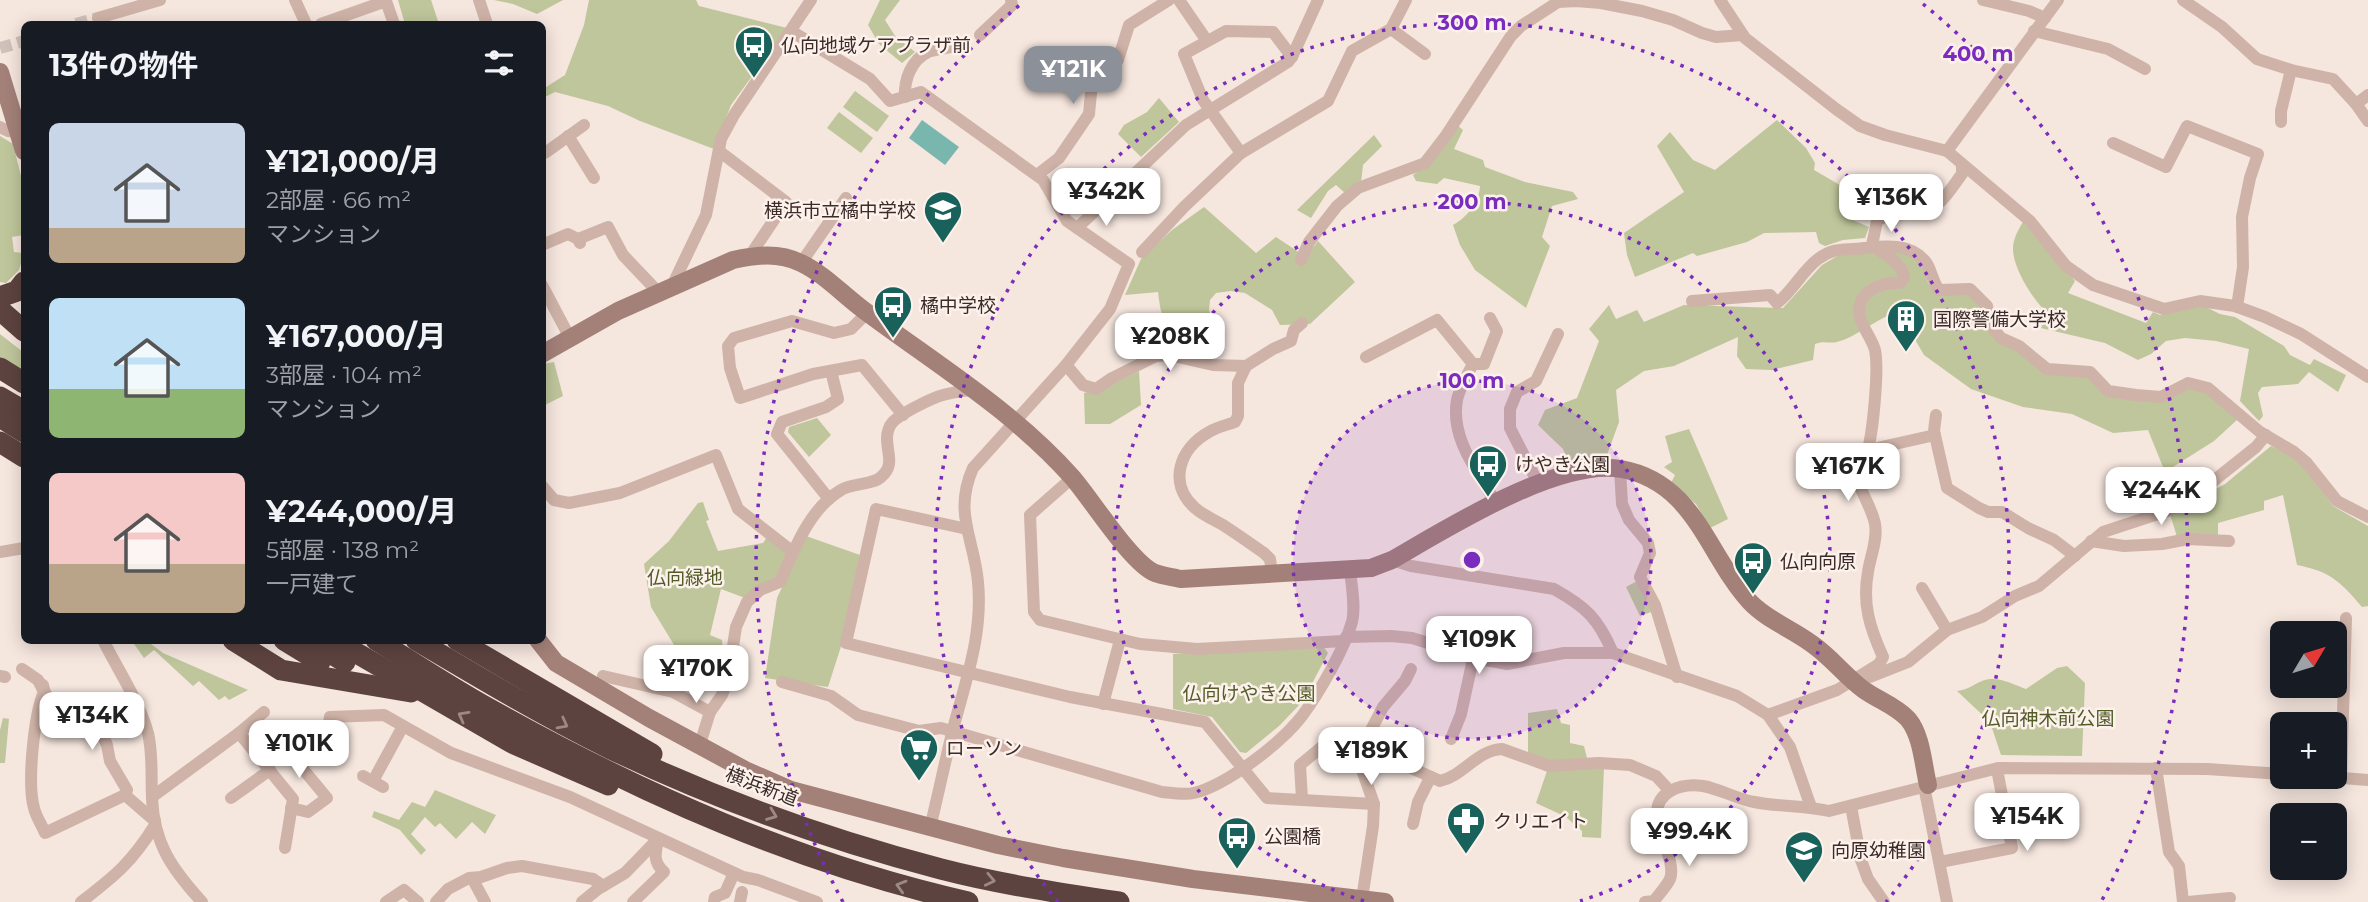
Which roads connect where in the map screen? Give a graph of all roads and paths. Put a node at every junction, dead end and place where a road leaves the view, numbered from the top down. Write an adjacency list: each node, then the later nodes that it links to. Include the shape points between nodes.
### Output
1 (160, 0): 15 (street)
2 (295, 0): 17 (street)
3 (479, 0): 20 (street)
4 (811, 0): 22 (street)
5 (1011, 0): 24 (street, via 1012,5)
6 (1169, 0): 50 (street, via 1129,25 1118,60 1092,83 1089,114 1059,158)
7 (1179, 0): 26 (street)
8 (1318, 0): 29 (street)
9 (1406, 0): 21 (street)
10 (1720, 0): 25 (street)
11 (1983, 0): 16 (street)
12 (2058, 0): 16 (street)
13 (2183, 0): 31 (street, via 2257,59)
14 (1557, 1): 25 (street, via 1601,3 1673,20 1716,37); 58 (street, via 1511,36 1425,163 1358,188 1337,206)
15 (98, 18)
16 (2045, 18): 23 (street)
17 (305, 21)
18 (329, 21): 19 (street, via 386,1)
19 (393, 21)
20 (487, 21)
21 (1391, 29): 28 (street); 48 (street, via 1352,51 1328,101)
22 (791, 31): 34 (street, via 870,79 890,101); 45 (street, via 734,116)
23 (2034, 31): 30 (street, via 2108,49); 46 (street)
24 (979, 35)
25 (1744, 35): 46 (street, via 1860,126)
26 (1207, 41): 29 (street, via 1226,31 1273,32); 36 (street, via 1184,54)
27 (956, 47): 34 (street, via 927,52 916,62 909,71)
28 (1425, 54)
29 (1292, 57): 36 (street)
30 (2145, 69)
31 (2291, 70): 35 (street, via 2333,79); 38 (street)
32 (0, 72): 41 (street)
33 (2368, 94): 35 (street)
34 (905, 97): 50 (street, via 921,92)
35 (2356, 104): 37 (street)
36 (1210, 111): 48 (street); 53 (street, via 1186,125)
37 (2368, 121)
38 (2281, 122)
39 (584, 125): 42 (street)
40 (0, 127): 41 (street)
41 (19, 132): 43 (street)
42 (568, 136): 47 (street); 51 (street)
43 (21, 140)
44 (2113, 143): 65 (street, via 2166,167 2187,126 2258,154 2242,217)
45 (719, 151): 57 (street, via 786,202); 61 (street, via 706,215)
46 (1947, 151): 49 (street)
47 (546, 153)
48 (1241, 153): 56 (street)
49 (1962, 164): 55 (street, via 1962,174 1935,206 1877,221); 65 (street, via 2030,221 2066,266 2093,285 2164,309 2200,301)
50 (1037, 175): 53 (street)
51 (594, 178)
52 (846, 198): 59 (street)
53 (1077, 228): 77 (street, via 1129,264 1110,309)
54 (546, 243): 61 (street, via 568,234 579,241 608,227 623,255)
55 (1872, 246): 64 (street, via 1842,248 1824,255 1777,303 1770,295); 92 (street, via 1906,248 1926,261 1939,290 1970,289 1987,306 1992,327 2001,338 2047,369 2090,372 2108,391 2136,395 2161,397 2188,383 2196,384 2208,388); 94 (street, via 1897,263 1904,278 1872,289 1860,305 1877,369)
56 (1143, 252)
57 (749, 257): 59 (street, via 773,255); 61 (street)
58 (1301, 260)
59 (802, 263): 67 (street)
60 (21, 286): 63 (highway)
61 (666, 289): 74 (street)
62 (546, 293): 74 (street)
63 (0, 297)
64 (1692, 301)
65 (2237, 307): 82 (street, via 2301,334)
66 (0, 310): 71 (highway)
67 (867, 313): 81 (street, via 852,329 834,334 792,321 734,338 728,346 740,398); 84 (street)
68 (1490, 318): 78 (street, via 1497,331 1484,365)
69 (1302, 323): 79 (street, via 1294,330 1292,341)
70 (0, 324): 72 (highway)
71 (21, 330)
72 (21, 332)
73 (1558, 334): 97 (street, via 1536,381 1517,392 1510,410 1510,428)
74 (570, 338): 75 (street)
75 (546, 352)
76 (1366, 357): 78 (street, via 1437,320)
77 (1066, 365): 79 (street, via 1083,385 1096,389 1156,356); 90 (street)
78 (1472, 365): 100 (street, via 1457,399 1457,430)
79 (1246, 366): 111 (street, via 1238,383 1235,422 1199,438 1180,464 1179,480 1196,510 1264,553 1272,563)
80 (0, 368): 83 (highway)
81 (831, 371): 87 (street, via 862,365); 99 (street, via 838,399 782,422 777,435)
82 (2368, 377)
83 (21, 381)
84 (975, 389): 87 (street, via 942,395); 90 (street)
85 (0, 397): 86 (highway)
86 (21, 409)
87 (903, 415): 99 (street, via 888,430 889,468 878,481 843,489)
88 (1936, 415): 91 (street)
89 (0, 417): 93 (highway)
90 (1015, 421): 96 (street); 102 (street, via 973,468 963,505)
91 (1935, 435): 94 (street); 108 (street, via 1947,488 1988,512 2002,512)
92 (2266, 435): 101 (street, via 2306,462 2337,501); 103 (street, via 2222,476 2170,510)
93 (12, 445)
94 (1868, 450): 135 (street, via 1857,478 1875,524 1867,600 1870,627 1883,657)
95 (1620, 469): 97 (street, via 1582,471); 134 (street, via 1622,504 1650,553 1640,577 1655,605); 135 (street, via 1642,475 1673,493 1752,604 1814,645)
96 (1072, 478): 111 (street, via 1129,551 1154,573 1181,579); 115 (street, via 1030,515 1034,612 1040,620)
97 (1539, 485): 100 (street)
98 (546, 491): 107 (street, via 554,500 569,503 621,493 716,455 738,509)
99 (829, 499): 107 (street, via 821,504)
100 (1496, 503): 109 (street)
101 (2368, 517)
102 (967, 529): 131 (street, via 980,616); 131 (street, via 876,509 846,643)
103 (2091, 541): 104 (street, via 2143,546 2188,539); 108 (street)
104 (2229, 541)
105 (21, 548): 106 (street)
106 (0, 552)
107 (793, 552): 143 (street, via 780,582 760,590 747,602 736,627 728,678)
108 (2075, 556): 114 (street, via 2039,586)
109 (1392, 560): 110 (street, via 1371,568); 127 (street, via 1554,589 1589,611)
110 (1350, 568): 111 (street); 116 (street, via 1353,619)
111 (1272, 573)
112 (1922, 587): 114 (street)
113 (2346, 618): 144 (street)
114 (1947, 630): 135 (street, via 1908,662)
115 (1121, 639): 116 (street, via 1197,649); 141 (street)
116 (1345, 639): 128 (street, via 1412,638 1438,651); 152 (street, via 1301,718)
117 (105, 644): 164 (street, via 148,731)
118 (239, 644): 132 (highway, via 281,670)
119 (265, 644): 132 (highway)
120 (291, 644): 136 (highway)
121 (316, 644): 139 (highway)
122 (341, 644): 140 (highway)
123 (383, 644): 176 (highway, via 562,748)
124 (422, 644): 166 (highway, 横浜新道, one-way to 166, via 601,744)
125 (463, 644): 166 (highway)
126 (541, 644): 133 (street, via 556,663)
127 (1613, 653): 128 (street, via 1564,653 1507,664); 134 (street)
128 (1473, 659): 149 (street)
129 (22, 669): 138 (street)
130 (1411, 669): 151 (street, via 1383,707)
131 (969, 672): 141 (street); 147 (street)
132 (318, 676): 136 (highway)
133 (594, 677): 143 (street, via 673,692); 150 (street, via 649,718)
134 (1677, 677): 145 (street, via 1737,696)
135 (1853, 681): 145 (street); 161 (street, via 1910,721)
136 (355, 682): 139 (highway)
137 (782, 682): 147 (street, via 831,696 859,715 919,731)
138 (43, 687): 163 (street, via 53,703 103,736 110,761 127,790); 163 (street, via 32,763 33,807 45,834)
139 (388, 688): 140 (highway)
140 (424, 694): 176 (highway, one-way to 140, via 676,815 606,785 512,743)
141 (1103, 704): 152 (street, via 1205,722)
142 (264, 712): 148 (street)
143 (710, 712): 150 (street)
144 (2340, 712)
145 (1768, 715): 170 (street, via 1790,747)
146 (403, 726): 160 (street); 171 (street, via 384,715 330,717 327,732 292,756 327,798 308,813); 175 (street, via 451,753 570,797)
147 (953, 731): 152 (street, via 1162,792 1191,794); 174 (street)
148 (239, 733): 155 (street); 164 (street)
149 (1451, 739)
150 (700, 744): 174 (street, via 791,790)
151 (1359, 754): 157 (street, via 1371,765 1407,766); 167 (street, via 1336,735 1300,765); 168 (street)
152 (1242, 768): 167 (street, via 1267,798)
153 (2156, 768): 154 (street); 156 (street); 202 (street, via 2169,852 2179,866)
154 (1997, 769): 161 (street); 178 (street, via 2012,848)
155 (270, 770): 165 (street); 171 (street, via 293,799)
156 (2270, 773)
157 (1430, 778): 162 (street, via 1447,779 1493,749 1502,749 1549,766 1630,765 1656,776); 173 (street)
158 (2347, 778): 159 (street)
159 (2368, 779)
160 (373, 781)
161 (1926, 785): 169 (street); 178 (street)
162 (1668, 790): 170 (street, via 1703,786 1753,802); 199 (street, via 1657,815 1672,869 1654,901)
163 (125, 795): 172 (street)
164 (152, 797): 172 (street)
165 (231, 798)
166 (729, 799): 197 (highway, 横浜新道, one-way to 197, via 941,869)
167 (1303, 799): 168 (street)
168 (1374, 804): 184 (street)
169 (1851, 806): 170 (street, via 1829,811); 200 (street, via 1867,879)
170 (1811, 807)
171 (291, 808): 177 (street)
172 (155, 823): 185 (street, via 120,872); 186 (street, via 166,859)
173 (1413, 824)
174 (930, 828): 184 (street, via 1125,869)
175 (658, 839): 180 (street, via 625,873); 181 (street); 192 (street, via 654,857 664,872)
176 (774, 845): 196 (highway, one-way to 176)
177 (285, 848)
178 (1940, 862): 201 (street)
179 (472, 878): 180 (street, via 522,866 593,879); 189 (street, via 448,889); 190 (street)
180 (603, 886): 191 (street)
181 (740, 886): 182 (street); 193 (street, via 715,897)
182 (779, 888): 194 (street); 195 (street)
183 (2230, 898): 202 (street)
184 (1363, 899): 198 (street)
185 (81, 902)
186 (202, 902)
187 (386, 902): 188 (street, via 404,890)
188 (418, 902)
189 (436, 902)
190 (485, 902)
191 (582, 902)
192 (633, 902)
193 (714, 902)
194 (776, 902)
195 (817, 902)
196 (968, 902)
197 (1119, 902)
198 (1385, 902)
199 (1645, 902)
200 (1884, 902)
201 (1947, 902)
202 (2186, 902)

